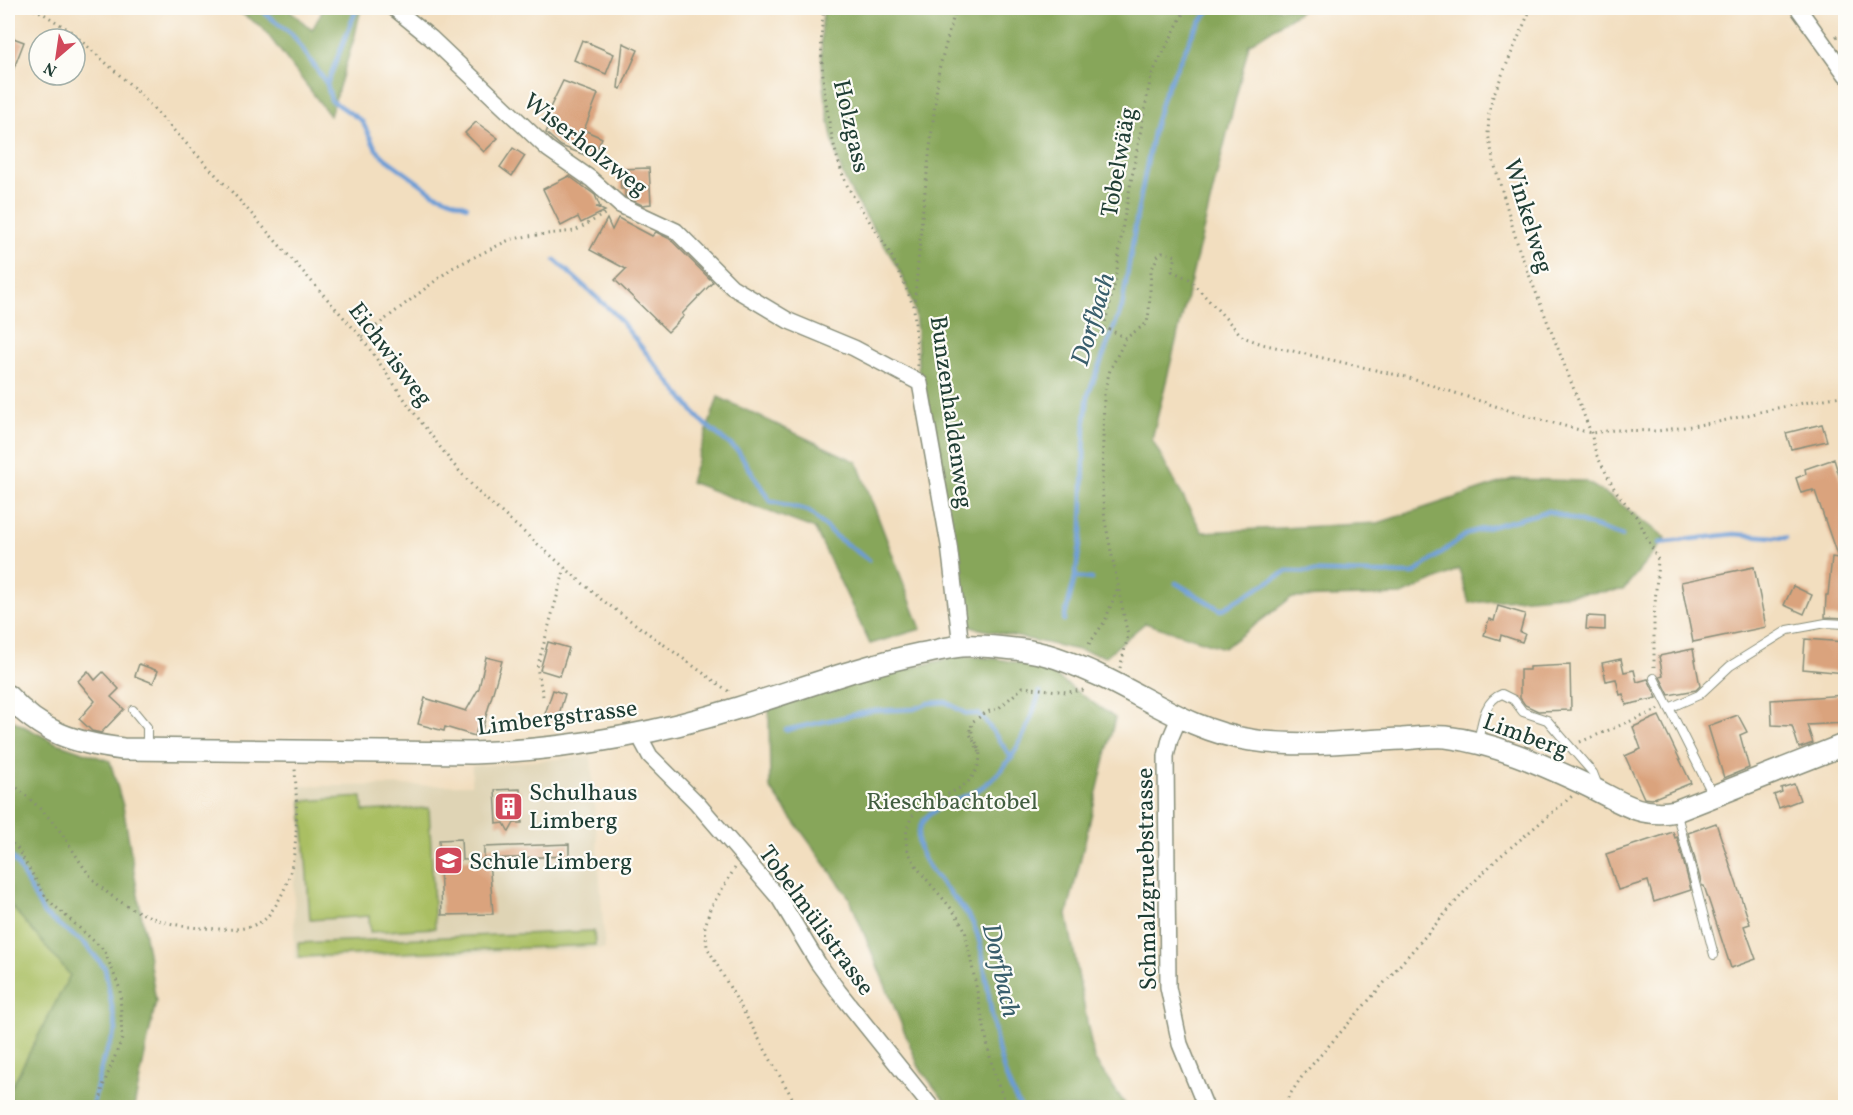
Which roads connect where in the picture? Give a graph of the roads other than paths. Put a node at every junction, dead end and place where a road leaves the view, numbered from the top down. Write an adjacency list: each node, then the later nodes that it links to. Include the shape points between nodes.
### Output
1 (394, 8): 4 (street, Wiserholzweg, via 539,141 620,205 676,231 746,296 789,321 854,348)
2 (1798, 8): 3 (street)
3 (1845, 75)
4 (920, 383): 6 (street, Bunzenhaldenweg, via 949,545)
5 (1845, 624): 10 (lane, via 1788,630 1730,666 1699,695)
6 (961, 646): 8 (street, Limbergstrasse, via 1042,654); 13 (street, Limbergstrasse, via 891,660 735,710)
7 (1654, 678): 10 (lane)
8 (1111, 681): 12 (street, Limberg)
9 (8, 696): 16 (street, Limbergstrasse, via 32,719 62,736 91,745)
10 (1668, 707): 18 (lane)
11 (133, 710): 16 (lane, via 147,727)
12 (1179, 718): 14 (street, Limberg, via 1213,732 1253,741 1443,737); 22 (street, Schmalzgruebstrasse, via 1166,756 1168,987 1180,1044)
13 (641, 734): 16 (street, Limbergstrasse, via 526,751 465,753); 21 (street, Tobelmülistrasse, via 650,756 697,803 778,898 839,992)
14 (1478, 742): 17 (street, Limberg); 17 (lane, via 1486,708 1493,697 1502,694 1514,700 1522,712 1547,720 1593,773)
15 (1845, 744): 18 (street, Limberg)
16 (147, 749)
17 (1593, 789): 19 (street, Limberg, via 1646,813)
18 (1713, 796): 19 (street, Limberg)
19 (1676, 811): 20 (lane)
20 (1714, 955)
21 (932, 1107)
22 (1206, 1107)

